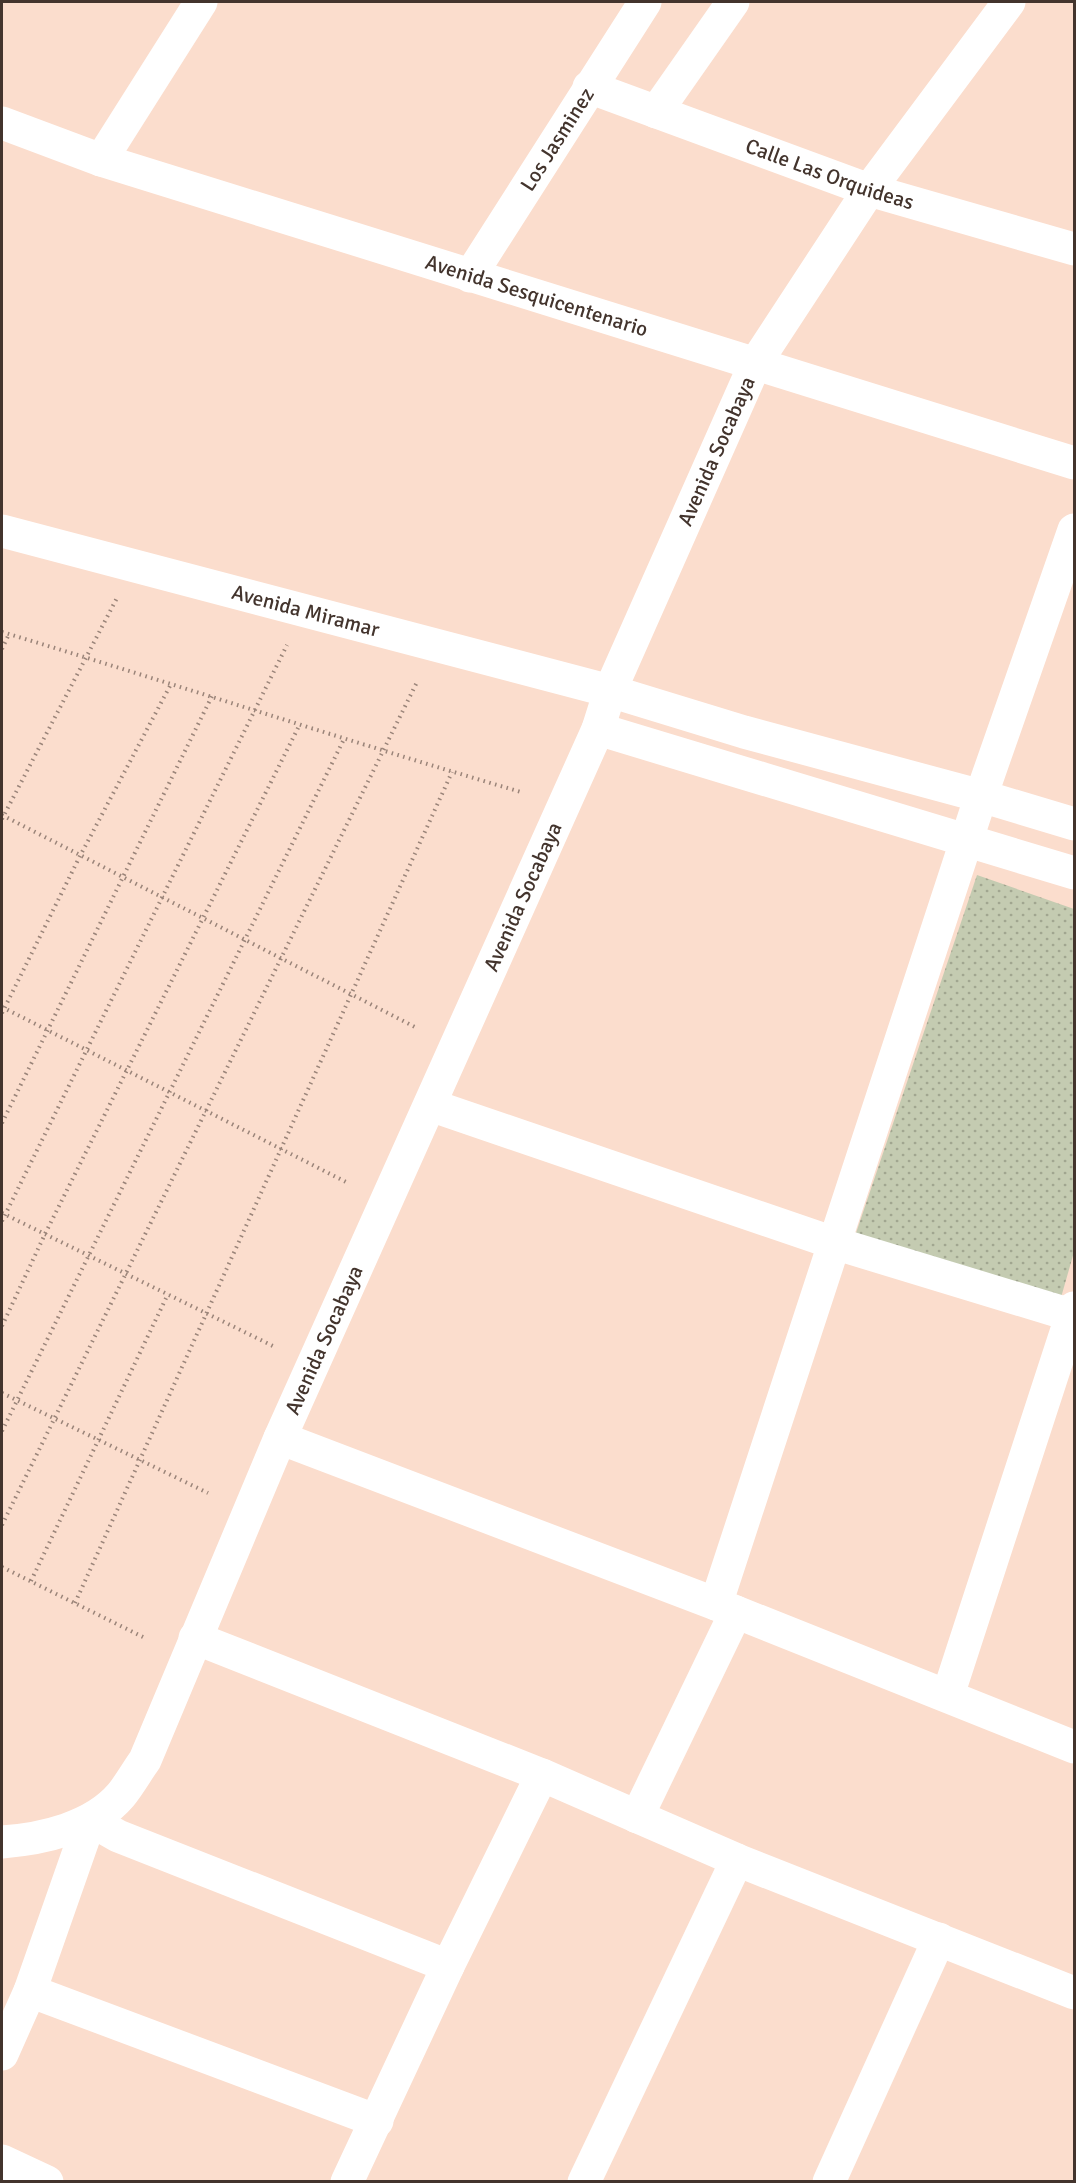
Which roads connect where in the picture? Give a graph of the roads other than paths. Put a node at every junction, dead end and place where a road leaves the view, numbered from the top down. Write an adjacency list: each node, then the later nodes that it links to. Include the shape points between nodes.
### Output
1 (201, 2): 8 (street)
2 (645, 2): 5 (street, Los Jasminez)
3 (733, 2): 6 (street)
4 (1009, 2): 9 (street, Avenida Socabaya)
5 (589, 87): 6 (street, Calle Las Orquideas); 11 (street, Los Jasminez)
6 (656, 112): 9 (street, Calle Las Orquideas)
7 (2, 123): 8 (street, Avenida Sesquicentenario)
8 (101, 160): 11 (street, Avenida Sesquicentenario)
9 (869, 190): 10 (street, Calle Las Orquideas); 12 (street, Avenida Socabaya)
10 (1074, 249)
11 (470, 276): 12 (street, Avenida Sesquicentenario)
12 (755, 364): 13 (street, Avenida Sesquicentenario); 16 (street, Avenida Socabaya)
13 (1074, 463)
14 (1074, 530): 20 (street)
15 (2, 531): 16 (street, Avenida Miramar)
16 (610, 691): 17 (street, Avenida Socabaya); 18 (street, Avenida Miramar)
17 (598, 729): 19 (street); 24 (street, Avenida Socabaya)
18 (744, 732): 19 (street); 20 (street, Avenida Miramar)
19 (732, 769): 22 (street)
20 (981, 796): 21 (street, Avenida Miramar); 22 (street)
21 (1074, 824)
22 (967, 840): 23 (street); 25 (street)
23 (1074, 873)
24 (430, 1105): 25 (street); 27 (street, Avenida Socabaya)
25 (834, 1244): 26 (street); 28 (street)
26 (1074, 1313): 30 (street)
27 (280, 1438): 28 (street); 29 (street, Avenida Socabaya)
28 (726, 1608): 30 (street); 33 (street)
29 (195, 1638): 32 (street); 34 (street, Avenida Socabaya, via 145,1760 120,1796)
30 (948, 1695): 31 (street)
31 (1074, 1747)
32 (542, 1775): 33 (street); 38 (street)
33 (637, 1817): 36 (street)
34 (90, 1820): 35 (street, via 36,1838); 38 (street, via 118,1836); 39 (street)
35 (2, 1842)
36 (737, 1860): 37 (street); 46 (street)
37 (939, 1939): 40 (street); 47 (street)
38 (448, 1966): 42 (street)
39 (30, 1991): 41 (street); 42 (street)
40 (1074, 1993)
41 (2, 2054)
42 (377, 2121): 45 (street)
43 (2, 2161): 44 (street)
44 (47, 2181)
45 (346, 2181)
46 (584, 2181)
47 (829, 2181)

